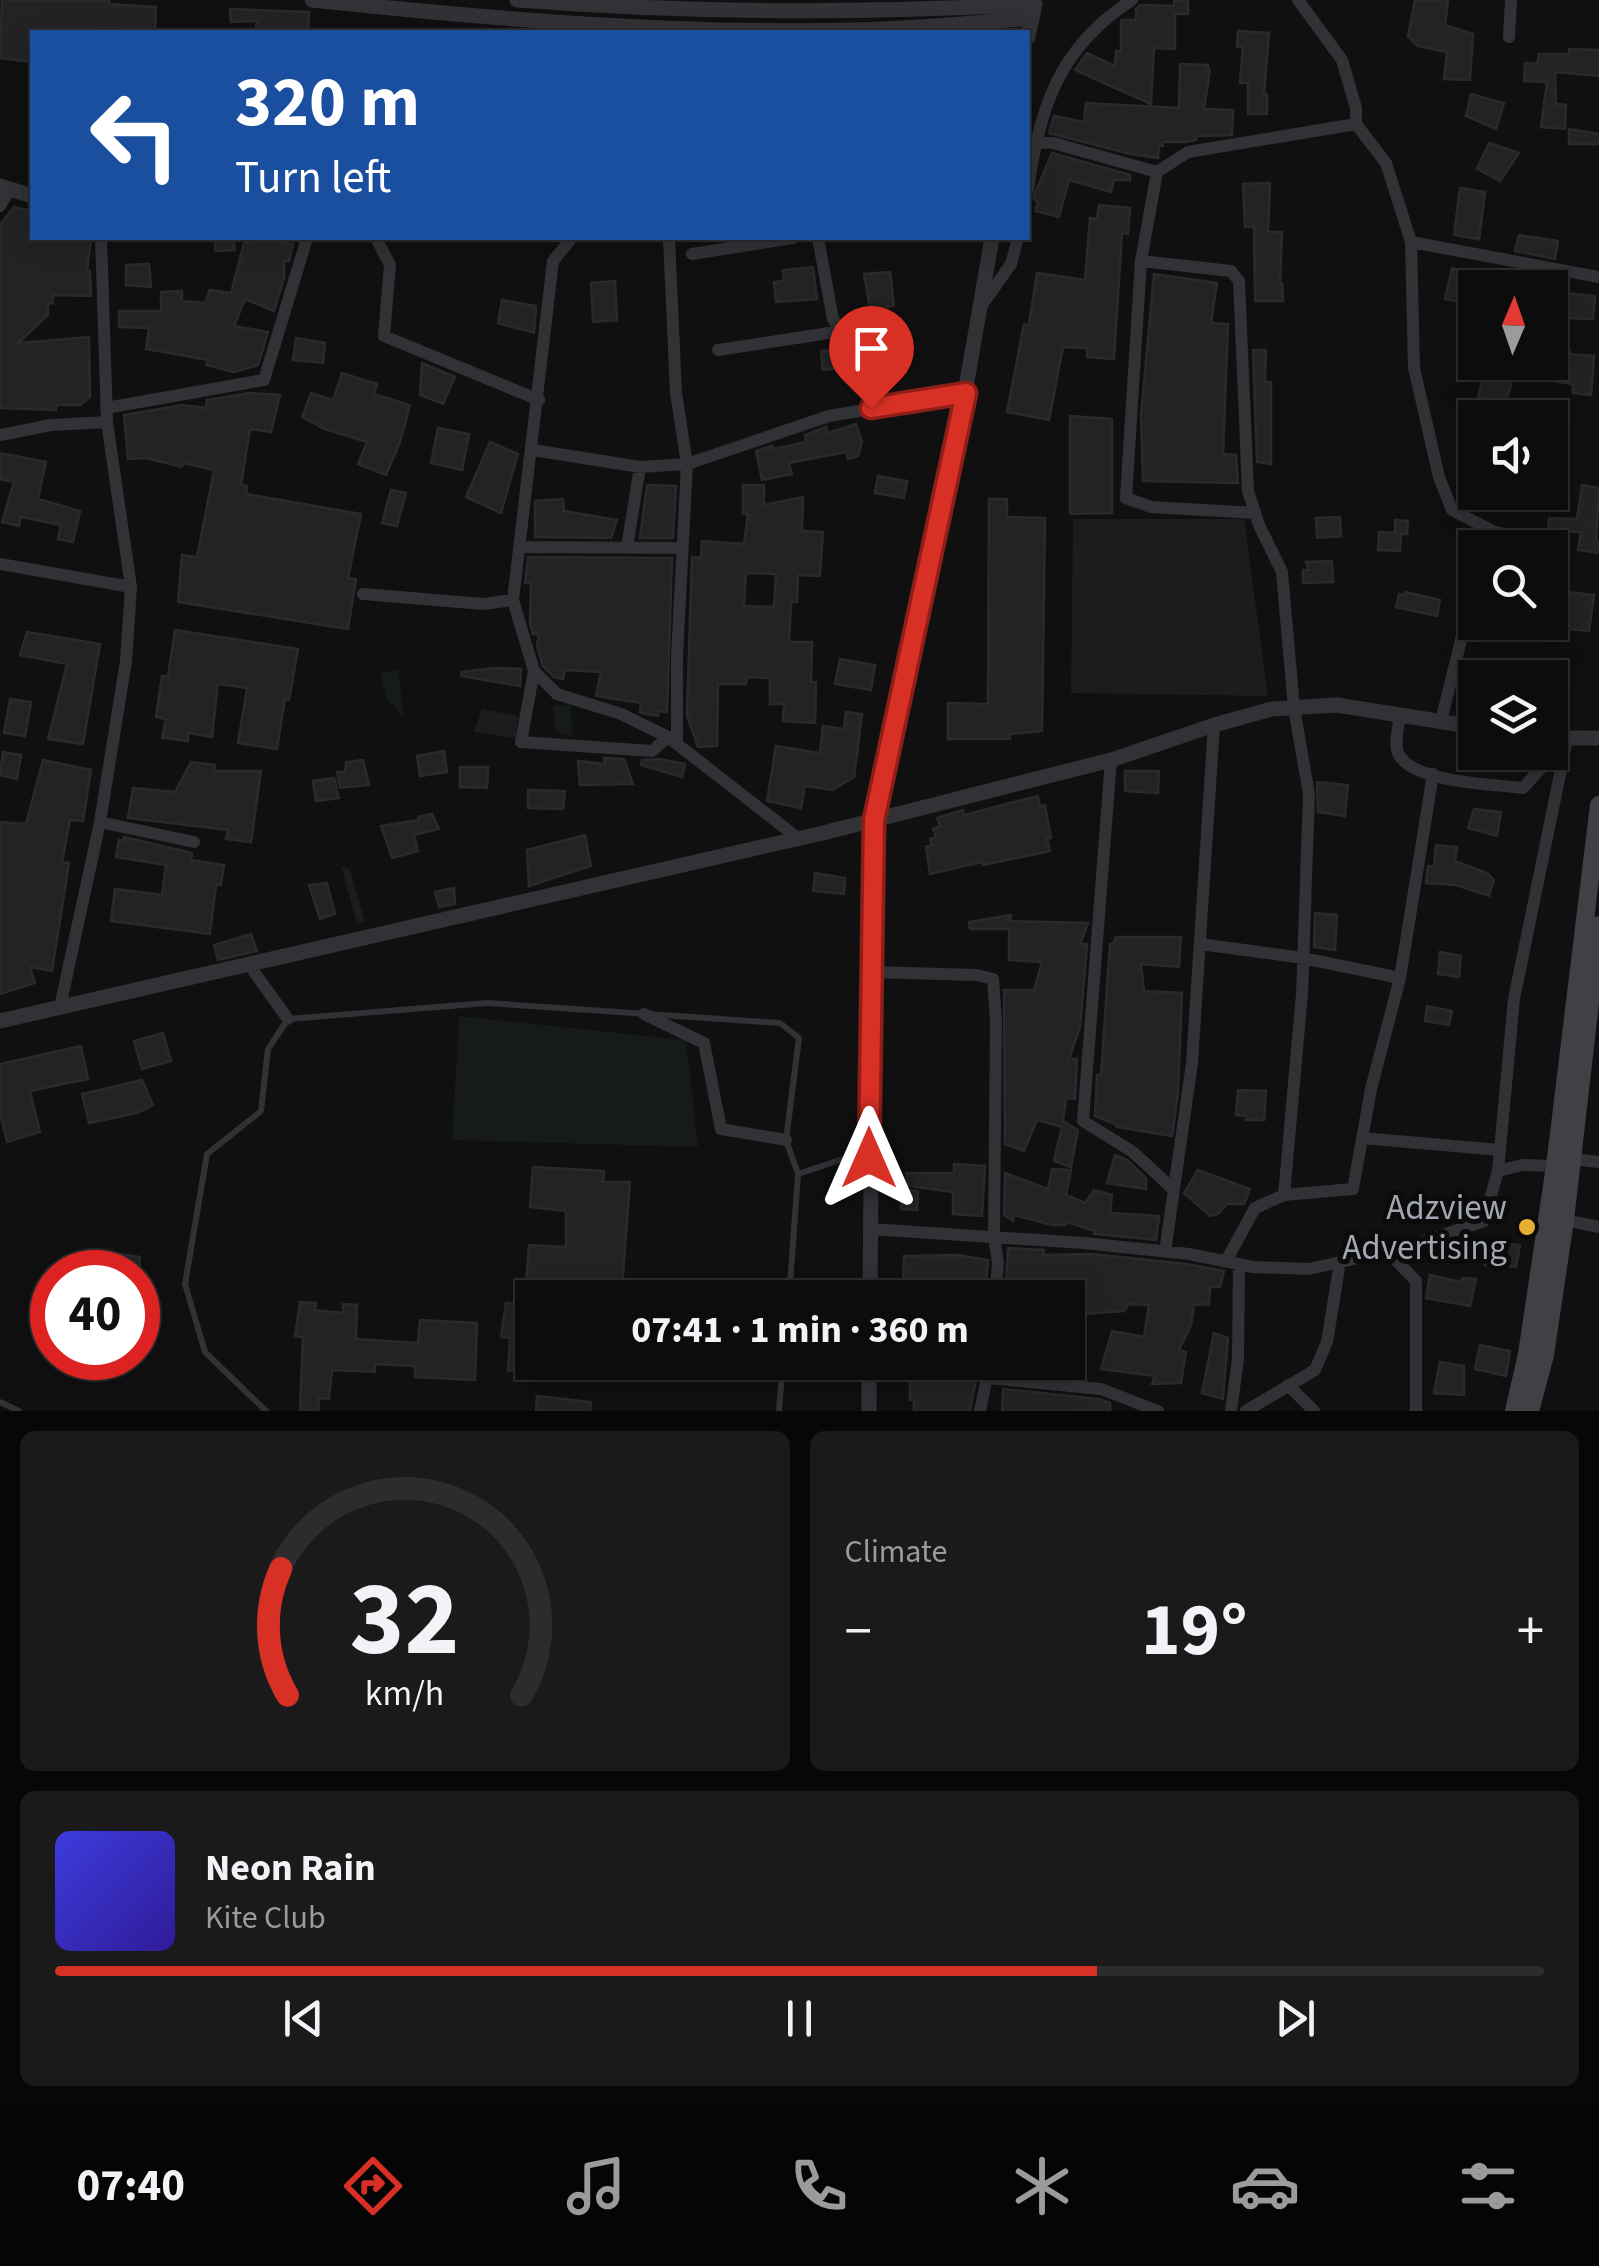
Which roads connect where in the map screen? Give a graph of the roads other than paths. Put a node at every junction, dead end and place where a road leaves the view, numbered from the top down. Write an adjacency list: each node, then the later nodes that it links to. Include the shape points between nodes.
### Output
1 (312, 0): 6 (street, via 672,29 851,30)
2 (517, 0): 6 (street, via 716,12)
3 (1132, 0): 9 (street, via 1072,54)
4 (1298, 0): 8 (street, via 1342,60)
5 (1511, 0): 7 (street)
6 (1035, 8)
7 (1509, 37)
8 (1356, 124): 10 (street, via 1188,152); 24 (street, via 1386,163)
9 (1034, 142): 10 (street); 11 (street)
10 (1157, 172): 26 (street)
11 (1030, 174)
12 (5, 188): 13 (street); 14 (street)
13 (30, 195)
14 (0, 206)
15 (102, 240): 34 (street)
16 (305, 240): 34 (street, via 264,380)
17 (377, 240): 32 (street, via 390,265 384,336)
18 (570, 240): 32 (street, via 554,262)
19 (669, 240): 37 (street, via 676,393)
20 (780, 240): 25 (street)
21 (818, 240): 29 (street, via 833,319)
22 (992, 240): 28 (street)
23 (1017, 240): 28 (street, via 1011,264)
24 (1411, 242): 27 (street); 40 (street, via 1414,368 1439,477 1452,510)
25 (692, 254)
26 (1141, 261): 39 (street, via 1231,270 1239,280); 39 (street, via 1126,498 1151,507)
27 (1599, 277)
28 (981, 306): 31 (street)
29 (842, 331): 30 (street); 33 (street)
30 (718, 350)
31 (966, 393): 33 (street); 63 (street)
32 (539, 400): 36 (street)
33 (871, 408): 37 (street)
34 (106, 415): 35 (street); 45 (street)
35 (0, 435)
36 (533, 450): 38 (street); 41 (street)
37 (687, 464): 38 (street); 43 (street)
38 (640, 467): 42 (street)
39 (1254, 513): 50 (street, via 1282,572)
40 (1491, 530)
41 (520, 547): 42 (street); 47 (street)
42 (627, 547): 43 (street)
43 (682, 548): 57 (street)
44 (0, 564): 45 (street)
45 (131, 587): 64 (street)
46 (362, 594): 47 (street, via 483,604)
47 (513, 600): 49 (street)
48 (1461, 640): 52 (street)
49 (534, 671): 57 (street, via 558,694 621,714); 57 (street, via 521,742 652,751)
50 (1294, 708): 51 (street, via 1337,705); 54 (street); 69 (street, via 1310,794)
51 (1400, 715): 52 (street); 61 (street, via 1400,756)
52 (1441, 721): 53 (street)
53 (1458, 724)
54 (1214, 725): 58 (street); 68 (street)
55 (1599, 738): 56 (street)
56 (1568, 739)
57 (672, 740): 65 (street)
58 (1111, 760): 63 (street); 86 (street, via 1083,1122 1133,1152)
59 (1536, 770): 61 (street, via 1523,788)
60 (1553, 770): 80 (street, via 1514,999)
61 (1433, 774): 72 (street)
62 (1599, 806): 77 (main road)
63 (874, 820): 65 (street); 71 (street)
64 (100, 822): 66 (street); 73 (street)
65 (798, 839): 73 (street)
66 (194, 842)
67 (1599, 925): 77 (main road)
68 (1200, 944): 69 (street); 86 (street)
69 (1303, 958): 72 (street); 87 (street)
70 (254, 972): 75 (street)
71 (871, 972): 81 (street); 91 (street, via 993,980)
72 (1400, 978): 78 (street)
73 (60, 1008): 76 (street)
74 (644, 1014): 75 (lane, via 487,1004); 79 (street, via 704,1042 721,1129); 79 (lane, via 780,1023 800,1038)
75 (288, 1018): 106 (lane, via 268,1049 260,1111 207,1154 184,1284 205,1352)
76 (0, 1022)
77 (1587, 1022): 82 (main road)
78 (1362, 1138): 80 (street); 87 (street, via 1353,1189)
79 (786, 1140): 85 (lane)
80 (1500, 1150): 84 (street)
81 (869, 1158): 85 (lane, via 846,1158); 90 (street)
82 (1563, 1162): 83 (street); 84 (street); 88 (main road); 115 (main road)
83 (1599, 1162)
84 (1498, 1171): 93 (street, via 1484,1221)
85 (798, 1174): 96 (lane)
86 (1174, 1190): 92 (street)
87 (1284, 1194): 95 (street, via 1255,1208)
88 (1564, 1220): 89 (street); 116 (main road)
89 (1599, 1226)
90 (870, 1229): 91 (street); 97 (street)
91 (994, 1237): 92 (street); 98 (street)
92 (1165, 1252): 95 (street)
93 (1388, 1252): 94 (street); 114 (street, via 1416,1281)
94 (1340, 1262): 95 (street, via 1309,1269); 103 (street, via 1327,1342 1315,1370)
95 (1232, 1263): 111 (street, via 1238,1359)
96 (789, 1280)
97 (870, 1280)
98 (997, 1280)
99 (782, 1380): 107 (lane)
100 (869, 1380): 108 (street)
101 (988, 1380): 109 (street)
102 (1009, 1380): 110 (street, via 1101,1389)
103 (1288, 1385): 112 (street); 113 (street)
104 (0, 1402): 105 (lane)
105 (19, 1411)
106 (266, 1411)
107 (779, 1411)
108 (869, 1411)
109 (980, 1411)
110 (1158, 1411)
111 (1232, 1411)
112 (1246, 1411)
113 (1314, 1411)
114 (1416, 1411)
115 (1514, 1411)
116 (1530, 1411)

